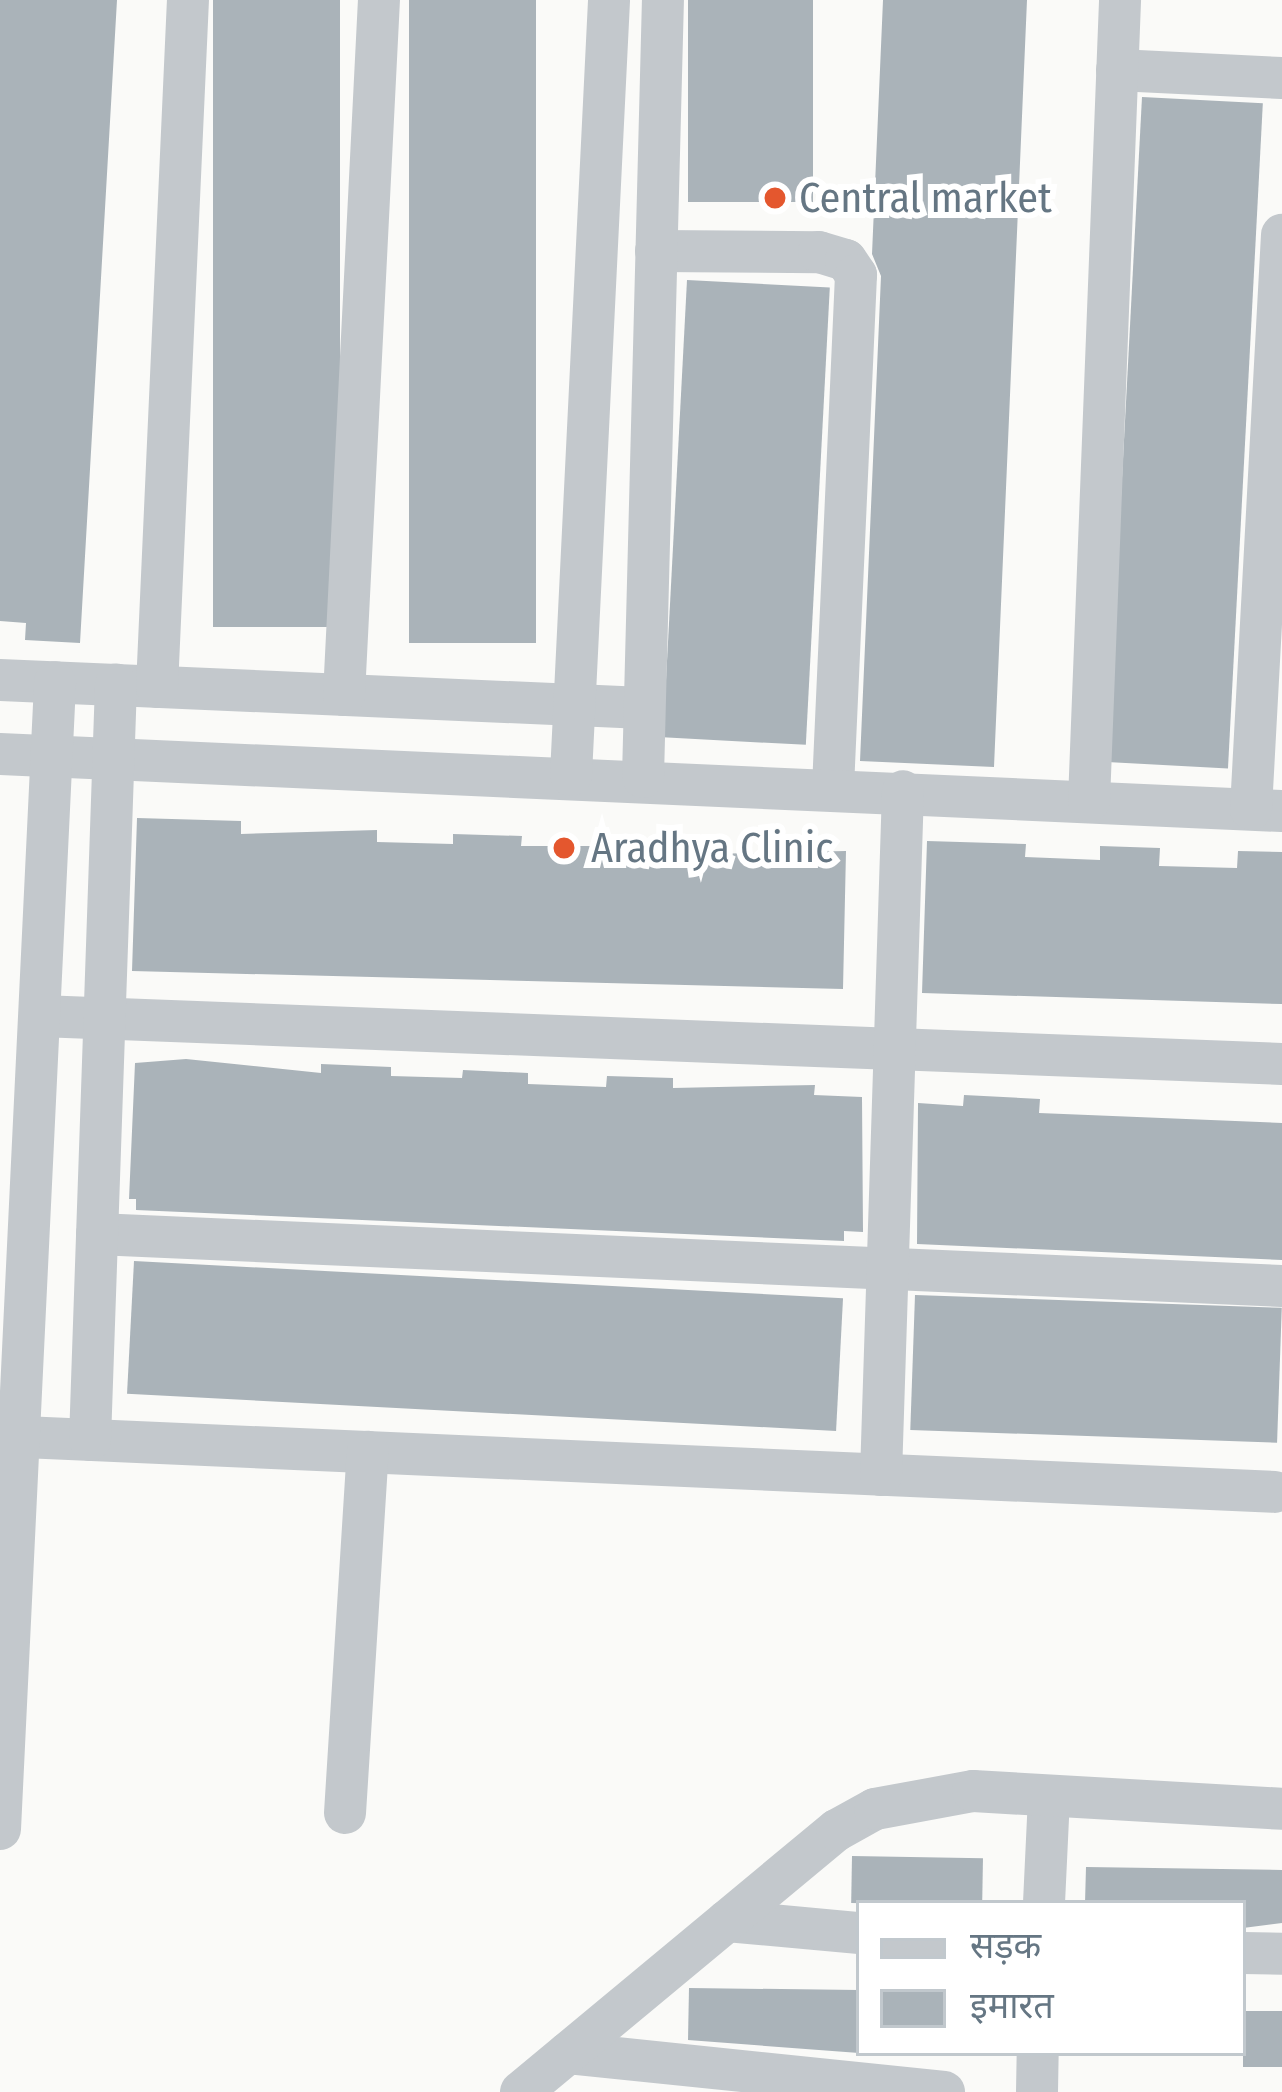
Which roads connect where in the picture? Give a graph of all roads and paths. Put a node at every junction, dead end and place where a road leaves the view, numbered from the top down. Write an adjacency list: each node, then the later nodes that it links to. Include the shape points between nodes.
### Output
1 (188, 0): 12 (street)
2 (379, 0): 13 (street)
3 (609, 0): 14 (street)
4 (663, 0): 9 (street)
5 (1120, 0): 6 (street)
6 (1117, 70): 7 (street); 24 (street)
7 (1282, 78)
8 (1282, 235): 25 (street)
9 (656, 251): 15 (street); 22 (street, via 819,252 847,260 856,275)
10 (0, 680): 11 (street)
11 (55, 682): 12 (street); 18 (street)
12 (137, 685): 13 (street); 17 (street)
13 (344, 695): 14 (street)
14 (575, 705): 15 (street); 19 (street)
15 (643, 708): 20 (street)
16 (0, 754): 18 (street)
17 (114, 758): 18 (street); 19 (street); 27 (street)
18 (51, 768): 21 (street); 26 (street)
19 (571, 775): 20 (street)
20 (643, 777): 22 (street)
21 (0, 778)
22 (833, 788): 23 (street)
23 (903, 791): 24 (street); 28 (street)
24 (1090, 801): 25 (street)
25 (1267, 810)
26 (40, 1016): 27 (street); 33 (street)
27 (104, 1019): 28 (street); 30 (street)
28 (894, 1050): 29 (street); 31 (street)
29 (1282, 1064)
30 (97, 1234): 31 (street); 34 (street)
31 (888, 1269): 32 (street); 36 (street)
32 (1282, 1286)
33 (10, 1437): 34 (street); 38 (street)
34 (90, 1440): 35 (street)
35 (368, 1452): 36 (street); 41 (street)
36 (881, 1475): 37 (street)
37 (1276, 1492)
38 (5, 1672): 42 (street)
39 (1049, 1796): 40 (street); 43 (street); 44 (street, via 925,1794 875,1809 837,1830)
40 (1282, 1810)
41 (346, 1814)
42 (0, 1829)
43 (1044, 1900)
44 (727, 1921): 45 (street); 48 (street)
45 (856, 1933)
46 (1246, 1953): 47 (street)
47 (1282, 1954)
48 (568, 2053): 50 (street); 51 (street)
49 (1038, 2056): 52 (street)
50 (521, 2092)
51 (944, 2092)
52 (1037, 2092)

